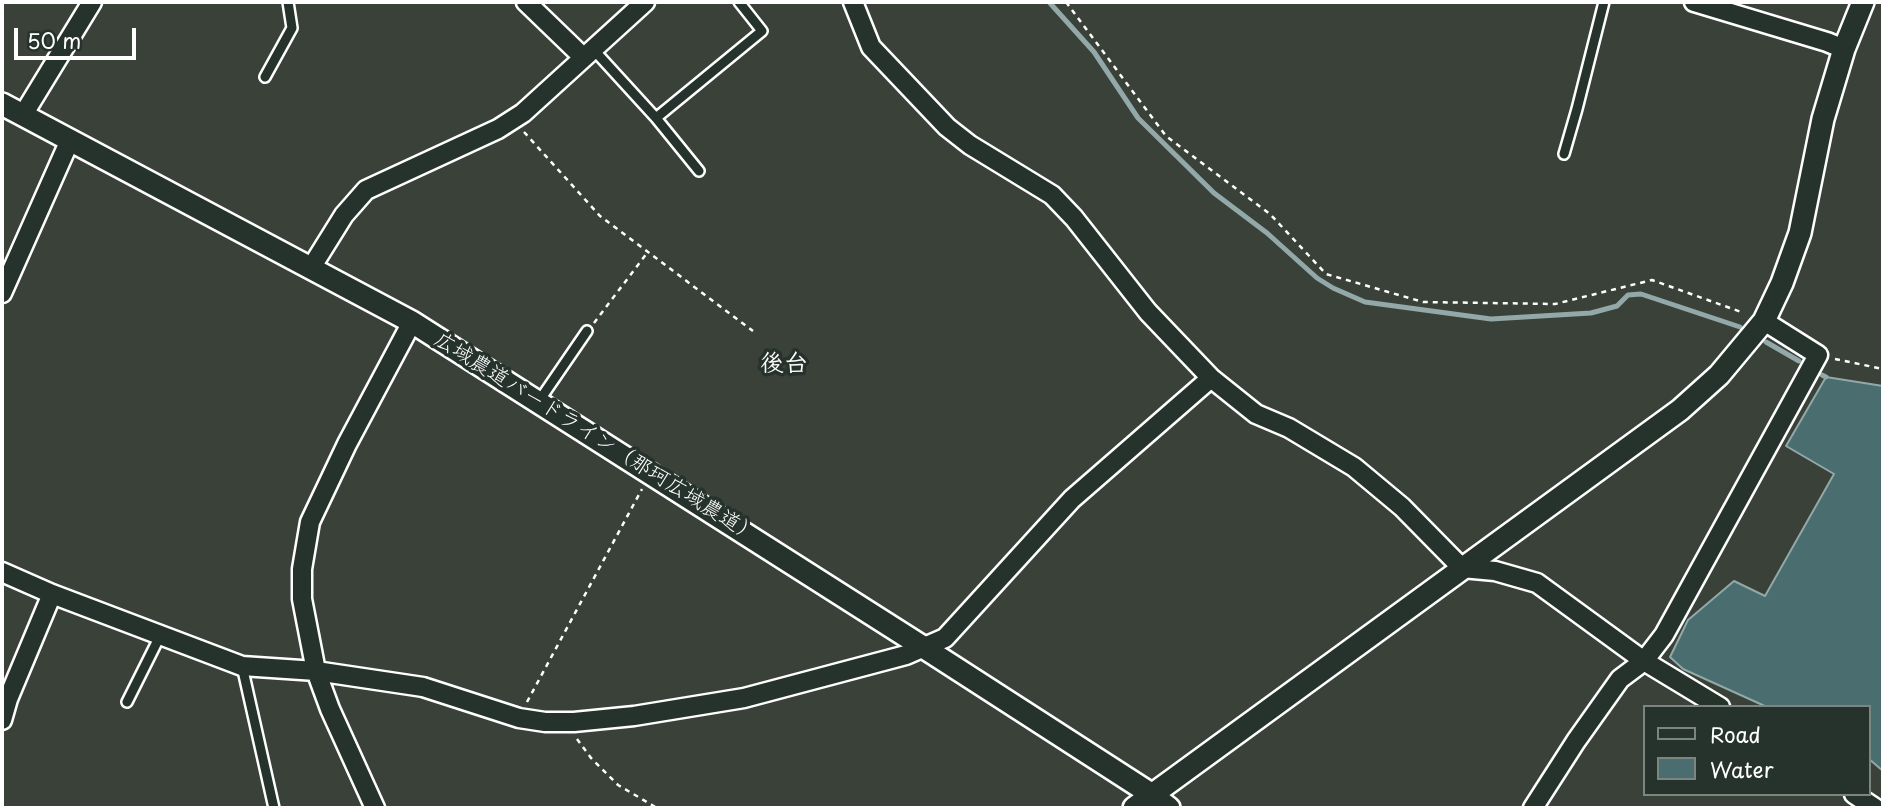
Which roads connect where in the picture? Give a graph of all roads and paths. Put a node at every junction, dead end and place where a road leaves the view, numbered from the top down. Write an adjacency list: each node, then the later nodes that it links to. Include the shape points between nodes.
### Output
1 (92, 2): 15 (street)
2 (288, 2): 13 (lane, via 292,28)
3 (526, 2): 12 (street)
4 (645, 2): 12 (street)
5 (739, 2): 16 (lane, via 762,31)
6 (853, 2): 30 (street, via 871,47 947,127 1052,195 1148,312)
7 (1066, 2): 24 (path, via 1166,136 1270,214 1326,274 1423,302 1555,304 1652,280)
8 (1604, 2): 19 (lane)
9 (1694, 2): 11 (street)
10 (1863, 2): 11 (street)
11 (1844, 49): 24 (street, via 1823,119 1800,233)
12 (588, 53): 16 (lane); 17 (street)
13 (264, 77)
14 (2, 104): 15 (street, 広域農道バードライン（那珂広域農道）)
15 (23, 115): 18 (street, 広域農道バードライン（那珂広域農道）)
16 (656, 118): 20 (lane)
17 (512, 120): 21 (path, via 600,216); 22 (street, via 366,190 344,215)
18 (70, 140): 22 (street, 広域農道バードライン（那珂広域農道）); 23 (street)
19 (1564, 154)
20 (699, 171)
21 (648, 252): 26 (path); 27 (path)
22 (311, 268): 25 (street, 広域農道バードライン（那珂広域農道）)
23 (2, 293)
24 (1764, 321): 28 (street); 33 (street, via 1719,375 1680,410)
25 (412, 322): 31 (street, 広域農道バードライン（那珂広域農道）); 40 (street, via 310,523 302,599)
26 (587, 331): 31 (lane)
27 (754, 331)
28 (1818, 355): 29 (path); 38 (street, via 1664,635)
29 (1883, 369)
30 (1211, 378): 33 (street, via 1256,414 1354,467); 37 (street, via 1072,499 945,638)
31 (539, 401): 32 (street, 広域農道バードライン（那珂広域農道）)
32 (651, 473): 37 (street, 広域農道バードライン（那珂広域農道）); 43 (path)
33 (1462, 568): 38 (street, via 1496,571 1537,583); 46 (street)
34 (2, 572): 35 (street)
35 (52, 594): 36 (street); 44 (street)
36 (161, 634): 39 (street); 41 (lane)
37 (923, 647): 45 (street, via 906,656 744,698); 46 (street, 広域農道バードライン（那珂広域農道）)
38 (1644, 661): 42 (street); 53 (street, via 1620,679)
39 (242, 666): 40 (street); 48 (lane)
40 (316, 671): 43 (street, via 423,687); 49 (street)
41 (127, 702)
42 (1717, 705)
43 (519, 718): 45 (street)
44 (2, 720)
45 (574, 722): 50 (path, via 578,740 618,785)
46 (1151, 794): 51 (street); 52 (street, 広域農道バードライン（那珂広域農道）)
47 (1857, 796): 54 (street)
48 (274, 808)
49 (375, 808)
50 (657, 808)
51 (1134, 808)
52 (1169, 808)
53 (1533, 808)
54 (1875, 808)

